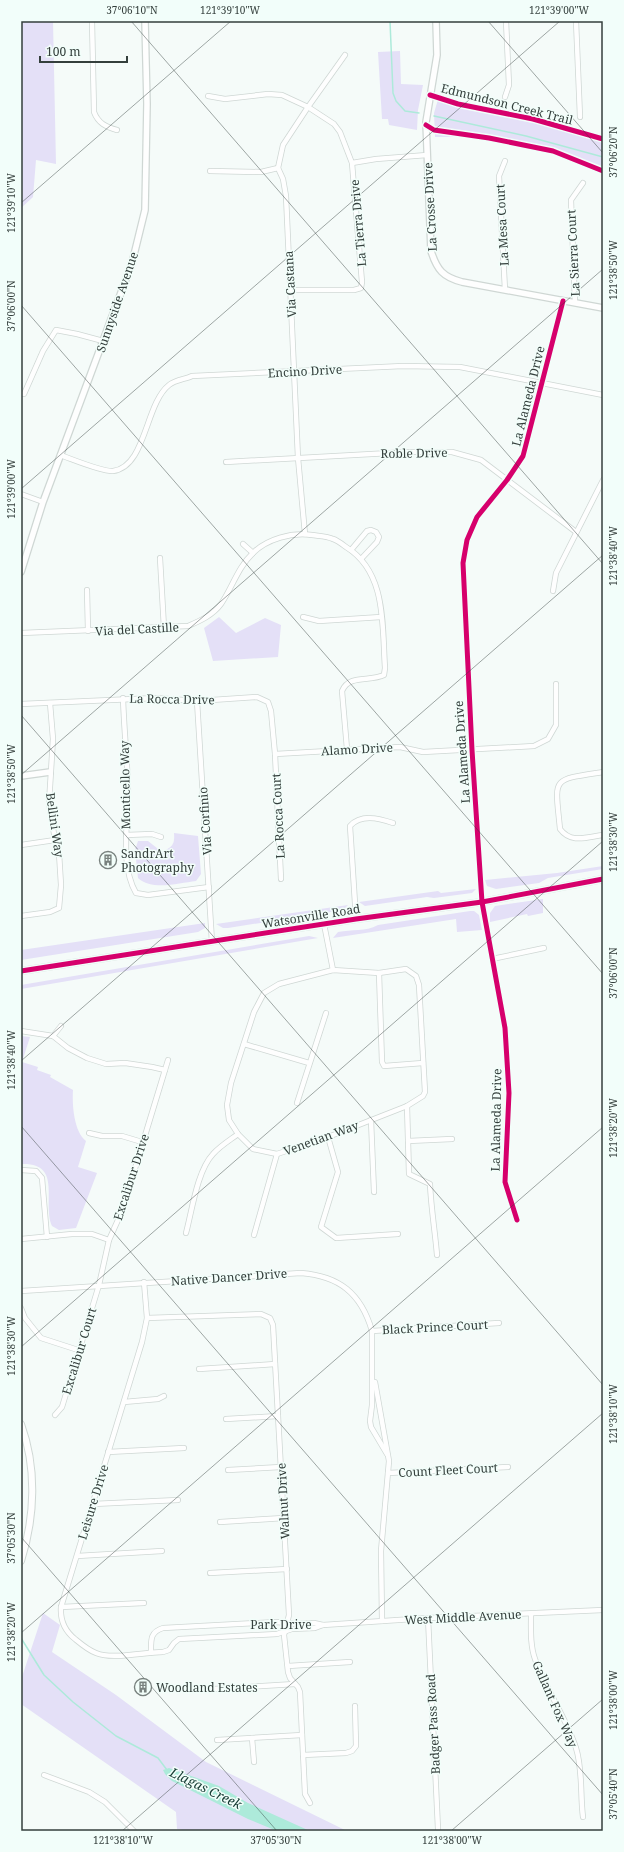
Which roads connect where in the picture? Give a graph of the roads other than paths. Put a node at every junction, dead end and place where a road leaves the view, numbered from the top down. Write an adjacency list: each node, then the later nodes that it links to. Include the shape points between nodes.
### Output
1 (92, 21): 11 (street, via 94,112 104,126)
2 (145, 21): 23 (street, Sunnyside Avenue, via 148,104 145,210 132,263)
3 (436, 21): 12 (street, La Crosse Drive, via 437,54 426,111)
4 (506, 21): 8 (street, via 509,85)
5 (576, 21): 10 (street)
6 (345, 55): 9 (street)
7 (208, 96): 9 (street, La Tierra Drive, via 225,99 282,95)
8 (505, 97)
9 (308, 107): 14 (street, La Tierra Drive, via 334,124 340,132); 15 (street, via 283,146)
10 (580, 117)
11 (117, 130)
12 (427, 155): 14 (street); 19 (street, La Crosse Drive, via 431,251 436,266 449,279)
13 (505, 161): 19 (street, La Mesa Court, via 499,176)
14 (352, 163): 18 (street, La Tierra Drive, via 361,288)
15 (278, 168): 16 (street, via 261,172); 18 (street, Via Castana, via 286,196)
16 (210, 171)
17 (583, 183): 21 (street, La Sierra Court, via 571,200)
18 (290, 290): 24 (street, Via Castana)
19 (506, 290): 20 (street, La Crosse Drive)
20 (563, 301): 21 (street, La Crosse Drive); 25 (street, La Alameda Drive)
21 (575, 303): 22 (street, La Crosse Drive)
22 (603, 308)
23 (103, 341): 26 (street, via 56,330 42,351 24,394); 28 (street, Sunnyside Avenue)
24 (294, 372): 25 (street, Encino Drive, via 403,366 460,367); 28 (street, Encino Drive, via 192,376 170,384 158,398 148,420 142,444 129,463 113,471); 29 (street, Via Castana)
25 (541, 383): 27 (street, Encino Drive); 31 (street, La Alameda Drive, via 523,456)
26 (21, 394)
27 (603, 394)
28 (60, 455): 34 (street, Sunnyside Avenue)
29 (298, 458): 30 (street, Roble Drive); 31 (street, Roble Drive, via 452,452 481,460); 36 (street, Via Castana)
30 (226, 462)
31 (508, 480): 35 (street, Roble Drive); 56 (street, La Alameda Drive, via 477,517 467,540 463,562)
32 (603, 480): 35 (street)
33 (21, 494): 34 (street)
34 (43, 502): 42 (street, Sunnyside Avenue)
35 (576, 532): 44 (street, via 556,573)
36 (305, 534): 38 (street, Via del Castille, via 333,539); 39 (street, Via del Castille, via 282,536)
37 (243, 544): 39 (street)
38 (351, 550): 41 (street, Via del Castille); 41 (street, via 367,532 376,532 379,537 377,542)
39 (253, 553): 47 (street, Via del Castille, via 220,606 204,619 188,626)
40 (160, 558): 47 (street)
41 (361, 559): 46 (street, Via del Castille, via 372,575 379,594)
42 (21, 572)
43 (87, 590): 48 (street)
44 (553, 591)
45 (303, 617): 46 (street, via 319,621)
46 (381, 617): 55 (street, Via del Castille, via 384,675 350,681 345,684 342,691)
47 (164, 628): 48 (street, Via del Castille)
48 (88, 631): 49 (street, Via del Castille)
49 (21, 633)
50 (556, 684): 56 (street, Alamo Drive, via 556,725 548,739 534,746)
51 (122, 698): 52 (street, La Rocca Drive); 53 (street, La Rocca Drive); 62 (street, Monticello Way, via 128,789)
52 (197, 701): 57 (street, La Rocca Drive, via 257,697 268,702 272,711); 69 (street, Via Corfinio)
53 (50, 703): 54 (street, La Rocca Drive); 58 (street, Bellini Way)
54 (21, 704)
55 (347, 750): 56 (street, Alamo Drive, via 400,746 423,752); 57 (street, Alamo Drive)
56 (472, 750): 70 (street, La Alameda Drive)
57 (275, 754): 67 (street, La Rocca Court)
58 (50, 772): 60 (street); 65 (street, Bellini Way, via 49,803)
59 (603, 772): 63 (street, via 567,777 558,785 556,792 560,829 563,834 573,839)
60 (21, 776)
61 (392, 822): 72 (street, via 368,818 356,820 350,826)
62 (126, 835): 64 (street, via 152,834); 69 (street, Monticello Way, via 130,882 136,893 148,895)
63 (603, 835)
64 (161, 837)
65 (55, 840): 66 (street); 71 (street, Bellini Way, via 59,853 61,885 59,908 50,912)
66 (21, 845)
67 (282, 878)
68 (603, 879): 70 (main road, Watsonville Road)
69 (209, 887): 74 (street, Via Corfinio)
70 (482, 902): 72 (main road, Watsonville Road); 76 (street, La Alameda Drive)
71 (21, 916)
72 (356, 919): 73 (main road, Watsonville Road)
73 (324, 924): 74 (main road, Watsonville Road); 77 (street)
74 (212, 942): 78 (main road, Watsonville Road)
75 (544, 948): 76 (street)
76 (492, 959): 101 (street, La Alameda Drive, via 505,1028 509,1093 505,1182)
77 (333, 970): 79 (street, Venetian Way); 84 (street, Venetian Way, via 279,984 264,993 254,1012)
78 (21, 971)
79 (379, 973): 87 (street, Venetian Way, via 406,969 416,976 419,985); 87 (street, via 382,1062 384,1066)
80 (326, 1013): 86 (street)
81 (61, 1026): 83 (street)
82 (21, 1031): 83 (street)
83 (54, 1036): 88 (street, via 68,1048 106,1064 125,1063)
84 (244, 1044): 86 (street); 93 (street, Venetian Way, via 227,1105 229,1120)
85 (168, 1060): 88 (street, Excalibur Drive)
86 (309, 1063): 89 (street)
87 (423, 1063): 90 (street, Venetian Way, via 425,1092)
88 (165, 1070): 97 (street, Excalibur Drive)
89 (297, 1104)
90 (407, 1106): 91 (street, Venetian Way); 96 (street)
91 (372, 1120): 94 (street, Venetian Way); 100 (street)
92 (90, 1133): 97 (street, via 122,1136)
93 (238, 1134): 98 (street, Venetian Way, via 253,1148); 102 (street, via 209,1159)
94 (328, 1138): 98 (street, Venetian Way); 103 (street, via 338,1172 321,1227 336,1238)
95 (452, 1139): 96 (street)
96 (408, 1141): 108 (street, via 409,1174 430,1184 431,1217 435,1225)
97 (142, 1142): 107 (street, Excalibur Drive, via 122,1211)
98 (277, 1154): 104 (street)
99 (21, 1170): 105 (street, via 36,1171 42,1178)
100 (374, 1192)
101 (517, 1220)
102 (186, 1233)
103 (398, 1234)
104 (254, 1235)
105 (47, 1237): 106 (street); 107 (street, via 92,1234)
106 (21, 1240)
107 (109, 1240): 110 (street, Excalibur Drive)
108 (437, 1255)
109 (144, 1282): 110 (street, Native Dancer Drive); 113 (street, Leisure Drive); 115 (street, Native Dancer Drive, via 317,1274 333,1279 348,1289 358,1301)
110 (99, 1285): 111 (street, Native Dancer Drive); 116 (street, Excalibur Court)
111 (21, 1291)
112 (21, 1308): 116 (street, via 25,1318 41,1338)
113 (147, 1318): 117 (street, Walnut Drive, via 261,1314 270,1318 273,1325); 121 (street, Leisure Drive)
114 (498, 1323): 115 (street, Black Prince Court)
115 (372, 1330): 118 (street, Native Dancer Drive)
116 (78, 1350): 122 (street, Excalibur Court, via 62,1407)
117 (275, 1364): 119 (street); 123 (street, Walnut Drive)
118 (373, 1368): 128 (street, Native Dancer Drive); 128 (street, Native Dancer Drive, via 370,1421)
119 (199, 1369)
120 (164, 1396): 121 (street, via 158,1399)
121 (124, 1402): 127 (street, Leisure Drive)
122 (55, 1415)
123 (278, 1416): 124 (street); 129 (street, Walnut Drive)
124 (226, 1419)
125 (21, 1424): 139 (main road, via 31,1462 32,1494 31,1520)
126 (184, 1448): 127 (street)
127 (108, 1452): 134 (street, Leisure Drive)
128 (387, 1454): 132 (street, Native Dancer Drive)
129 (281, 1467): 131 (street); 135 (street, Walnut Drive)
130 (508, 1467): 132 (street, Count Fleet Court)
131 (228, 1470)
132 (388, 1474): 147 (street, Native Dancer Drive, via 381,1551)
133 (178, 1500): 134 (street)
134 (92, 1504): 138 (street, Leisure Drive)
135 (284, 1518): 136 (street); 140 (street, Walnut Drive)
136 (220, 1522)
137 (162, 1551): 138 (street)
138 (77, 1556): 143 (street, Leisure Drive)
139 (21, 1561)
140 (287, 1569): 141 (street); 148 (street, Walnut Drive)
141 (210, 1574)
142 (144, 1603): 143 (street)
143 (61, 1607): 151 (street, Leisure Drive, via 60,1614 66,1630 74,1639 97,1654)
144 (603, 1610): 145 (street, West Middle Avenue)
145 (531, 1614): 146 (street, West Middle Avenue); 164 (street, Gallant Fox Way, via 531,1638 535,1658 576,1749)
146 (428, 1618): 147 (street, West Middle Avenue); 165 (street, Badger Pass Road)
147 (382, 1621): 149 (street, West Middle Avenue)
148 (287, 1623): 149 (street, Park Drive); 150 (street, Walnut Drive); 151 (street, Park Drive, via 163,1628 152,1634)
149 (323, 1625): 150 (street, Park Drive)
150 (285, 1631): 151 (street, Park Drive, via 277,1634 179,1638 169,1650); 153 (street, Walnut Drive)
151 (151, 1652)
152 (350, 1662): 153 (street)
153 (288, 1666): 154 (street, Walnut Drive, via 290,1678)
154 (295, 1684): 155 (street); 157 (street, Walnut Drive, via 300,1692)
155 (197, 1690)
156 (355, 1706): 160 (street, via 356,1746 352,1751)
157 (302, 1735): 158 (street); 160 (street, Walnut Drive)
158 (252, 1738): 159 (street); 161 (street)
159 (217, 1740)
160 (303, 1755): 163 (street, Walnut Drive, via 305,1794)
161 (254, 1762)
162 (44, 1775): 166 (street, via 89,1792 105,1802)
163 (310, 1803)
164 (583, 1817)
165 (438, 1829)
166 (134, 1831)

